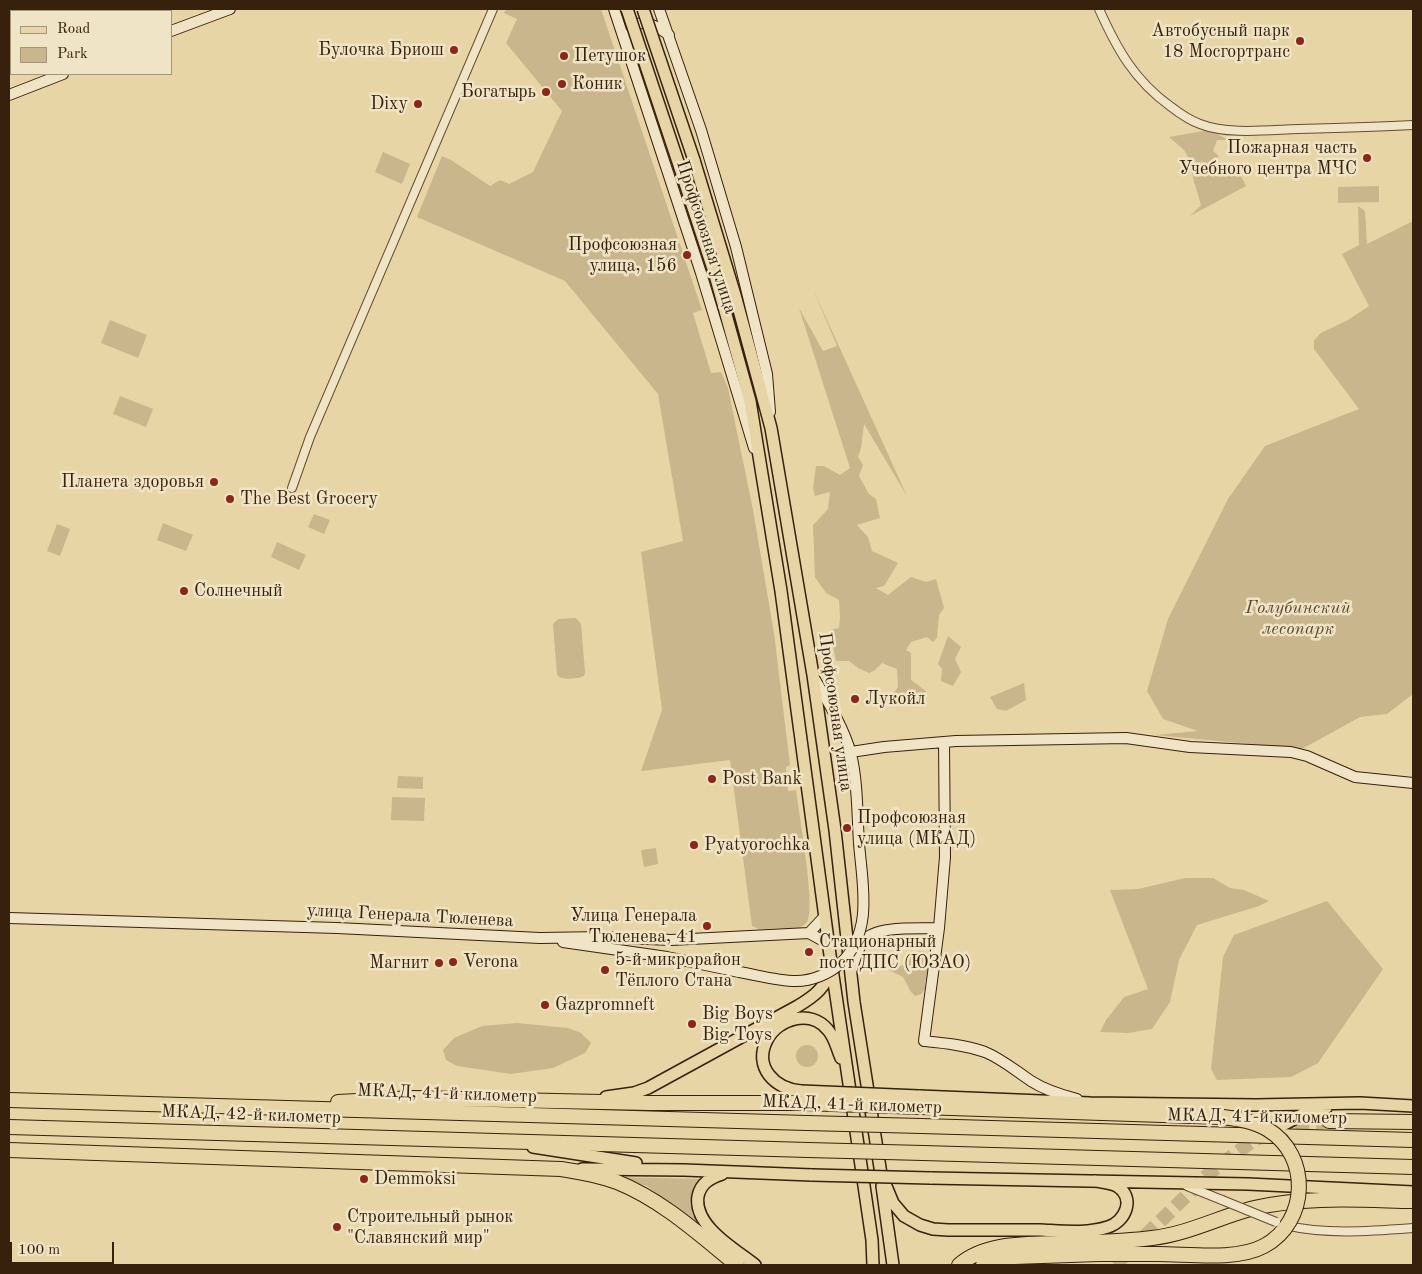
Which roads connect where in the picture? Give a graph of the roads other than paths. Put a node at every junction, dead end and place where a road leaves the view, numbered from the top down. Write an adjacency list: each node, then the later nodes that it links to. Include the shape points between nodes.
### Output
1 (230, 9): 8 (street)
2 (493, 9): 16 (street, via 310,437)
3 (614, 9): 10 (street, Профсоюзная улица)
4 (627, 9): 15 (main road, Профсоюзная улица, bridge, via 715,275 750,401)
5 (643, 9): 14 (main road, Профсоюзная улица, bridge, via 694,160)
6 (659, 9): 9 (street, Профсоюзная улица)
7 (1099, 9): 13 (street, via 1118,48 1138,78 1168,105 1200,124 1256,131)
8 (172, 32)
9 (669, 35): 10 (street, via 654,24 636,25 631,32); 14 (street, Профсоюзная улица, via 736,247 767,374)
10 (629, 57): 15 (street, Профсоюзная улица)
11 (60, 75): 12 (street)
12 (9, 95)
13 (1413, 125)
14 (771, 428): 17 (main road, Профсоюзная улица)
15 (763, 476): 21 (main road, Профсоюзная улица)
16 (292, 488)
17 (813, 675): 19 (street); 27 (main road, Профсоюзная улица)
18 (944, 742): 19 (street); 20 (street, via 1137,738 1190,747 1291,752 1355,777); 23 (street, via 945,856)
19 (851, 752): 25 (street, bridge, via 864,911 858,940 843,960 826,973 812,979 783,980 667,957)
20 (1413, 783)
21 (825, 916): 24 (street); 26 (main road, Профсоюзная улица)
22 (9, 918): 25 (street, улица Генерала Тюленева)
23 (939, 928): 27 (street, via 886,930 873,934 860,948); 33 (street, via 924,1041 985,1053 1044,1088)
24 (809, 933): 25 (street, улица Генерала Тюленева, via 671,940); 26 (street)
25 (540, 938)
26 (829, 950): 28 (main road); 31 (main road, via 826,983 798,1006 648,1088)
27 (852, 969): 48 (main road, Профсоюзная улица, via 854,1002)
28 (848, 1074): 29 (main road, via 826,1028 806,1018 789,1021 766,1040 764,1064 777,1084); 54 (main road)
29 (802, 1097): 31 (highway, via 734,1103); 32 (highway, bridge); 32 (main road, bridge, via 858,1094)
30 (9, 1100): 36 (highway, МКАД, 42-й километр)
31 (578, 1101): 36 (highway, via 414,1098 352,1100)
32 (920, 1101): 33 (main road); 61 (highway, bridge, via 1223,1117 1246,1121 1267,1129 1285,1145 1297,1171 1298,1200 1289,1222 1264,1246 1242,1253 1023,1256)
33 (1090, 1103): 34 (main road)
34 (1360, 1103): 35 (main road); 40 (main road, via 1308,1112 1272,1129)
35 (1413, 1106)
36 (290, 1108): 40 (highway, МКАД, 41-й километр, bridge)
37 (1328, 1121): 38 (highway)
38 (1413, 1122)
39 (9, 1127): 42 (highway, МКАД, 42-й километр)
40 (1224, 1135): 41 (highway, МКАД, 41-й километр)
41 (1413, 1140)
42 (492, 1141): 44 (highway, bridge); 46 (main road)
43 (9, 1150): 45 (highway)
44 (1413, 1167)
45 (561, 1169): 46 (main road); 55 (highway, via 600,1176 630,1188 682,1221)
46 (684, 1170): 47 (main road)
47 (729, 1172): 49 (main road, bridge); 56 (main road, via 703,1184 697,1202 699,1213 712,1231)
48 (881, 1174): 49 (main road, via 894,1203 904,1216 920,1225 948,1230 1078,1231 1110,1227 1123,1217 1127,1199 1116,1186); 59 (main road)
49 (1095, 1181): 50 (main road)
50 (1171, 1182): 51 (main road); 53 (street, bridge, via 1186,1185 1276,1222 1312,1230)
51 (1413, 1192)
52 (1413, 1201): 60 (highway, via 1304,1200 1252,1209 1172,1235 1013,1245 979,1254)
53 (1413, 1228)
54 (872, 1240): 57 (main road); 58 (main road)
55 (736, 1265)
56 (755, 1265)
57 (873, 1265)
58 (878, 1265)
59 (893, 1265)
60 (959, 1265)
61 (983, 1265)

